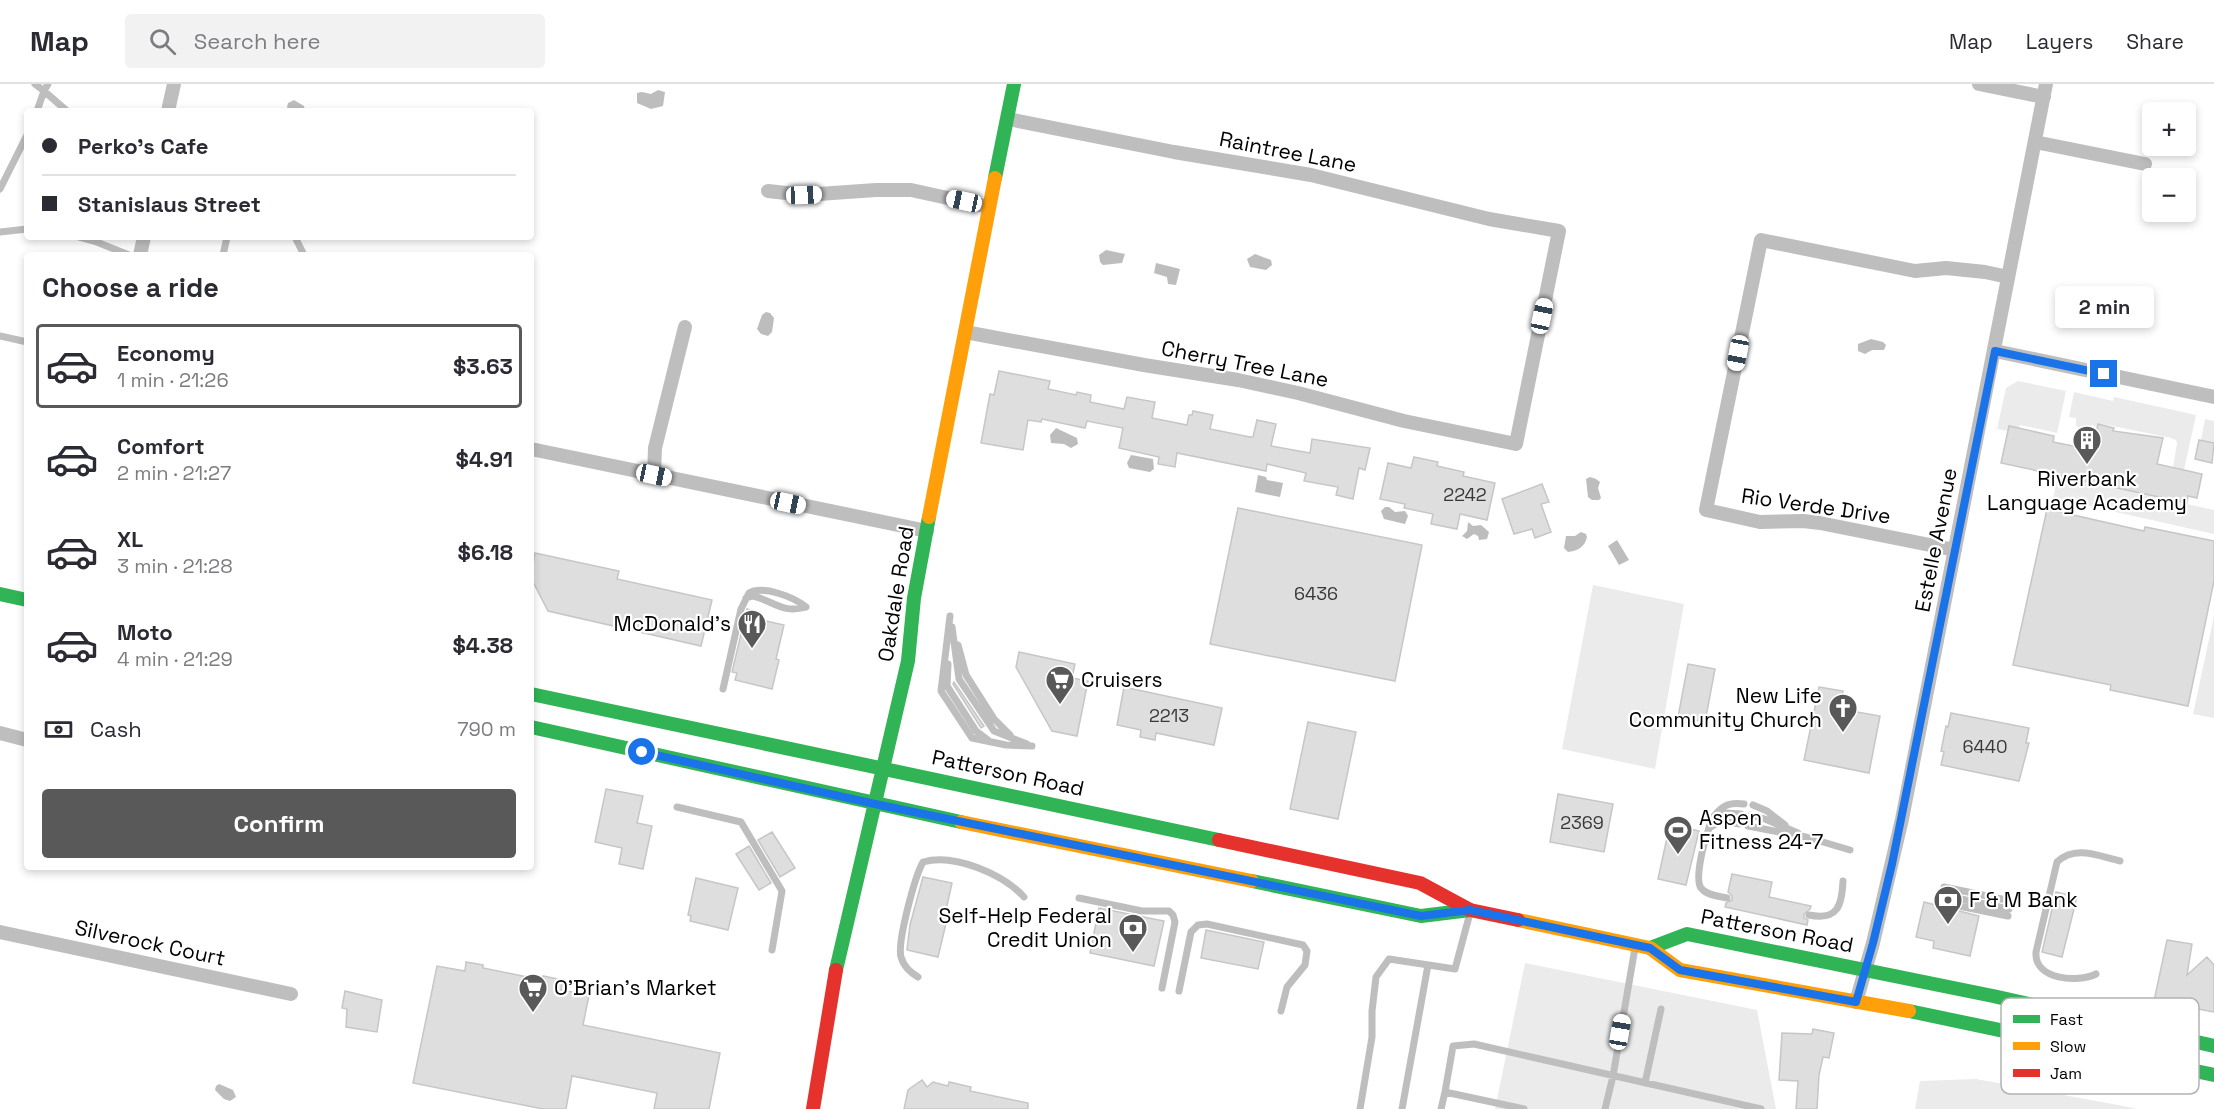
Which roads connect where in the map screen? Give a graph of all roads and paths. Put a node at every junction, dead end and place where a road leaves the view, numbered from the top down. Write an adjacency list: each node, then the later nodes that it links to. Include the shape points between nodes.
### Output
1 (35, 84): 5 (lane)
2 (174, 84): 9 (street)
3 (1014, 84): 10 (main road, Oakdale Road)
4 (1979, 84): 6 (street)
5 (46, 87): 7 (lane); 8 (lane)
6 (2045, 91): 12 (street, Estelle Avenue)
7 (38, 108)
8 (64, 108)
9 (169, 108)
10 (1008, 119): 16 (main road, Oakdale Road); 28 (street, Raintree Lane, via 1311,175 1489,219 1559,231)
11 (24, 141): 14 (lane)
12 (2035, 142): 13 (street); 21 (street, Estelle Avenue)
13 (2145, 164)
14 (0, 189)
15 (768, 191): 16 (street, via 804,195 911,190)
16 (989, 207): 23 (main road, Oakdale Road)
17 (24, 229): 18 (lane)
18 (0, 231)
19 (87, 240): 20 (lane)
20 (121, 252)
21 (2008, 277): 26 (street, Estelle Avenue); 32 (street, Rio Verde Drive, via 1946,268 1915,271 1761,240 1706,510 1760,522 1803,521)
22 (685, 327): 30 (street, via 655,448)
23 (965, 332): 28 (street, Cherry Tree Lane, via 1238,380); 31 (main road, Oakdale Road)
24 (0, 336): 25 (lane)
25 (24, 341)
26 (1995, 351): 27 (street); 32 (street, Estelle Avenue)
27 (2214, 398)
28 (1516, 444)
29 (534, 450): 30 (street)
30 (654, 475): 31 (street)
31 (927, 531): 42 (main road, Oakdale Road, via 914,598 908,661)
32 (1955, 550): 70 (street, Estelle Avenue, via 1902,819)
33 (0, 594): 34 (main road)
34 (24, 599)
35 (744, 599): 35 (lane, via 754,590 762,590 795,598 806,607 794,610 753,596); 36 (lane)
36 (723, 689)
37 (534, 695): 42 (main road, Patterson Road)
38 (534, 728): 43 (main road, Patterson Road)
39 (0, 734): 40 (street)
40 (24, 739)
41 (989, 741): 41 (lane, via 972,738 941,691 950,616 959,679 994,731 1032,746)
42 (883, 769): 43 (main road, Oakdale Road); 63 (main road, Patterson Road, via 1420,883)
43 (875, 804): 63 (main road, Patterson Road, via 1421,916); 88 (main road, Oakdale Road, via 837,965)
44 (1744, 804): 49 (lane, via 1732,803)
45 (1753, 806): 53 (lane, via 1767,811)
46 (677, 807): 68 (lane, via 741,822 782,891)
47 (1741, 814): 49 (lane)
48 (1751, 815): 53 (lane)
49 (1714, 816): 52 (lane)
50 (1739, 824): 52 (lane, via 1722,822)
51 (1748, 826): 54 (lane)
52 (1709, 828): 61 (lane, via 1699,886)
53 (1792, 830): 54 (lane)
54 (1806, 837): 55 (lane)
55 (1850, 850)
56 (2120, 861): 71 (lane, via 2071,852 2057,862 2036,952 2037,964 2046,972 2078,980)
57 (1843, 880): 64 (lane, via 1839,907 1826,916)
58 (1943, 891): 62 (lane)
59 (1024, 897): 72 (lane, via 1014,886 989,872 940,860 922,862 900,955 907,970)
60 (1079, 898): 73 (lane, via 1169,911 1173,915 1175,922)
61 (1727, 898)
62 (2009, 908)
63 (1470, 910): 66 (main road, Patterson Road); 69 (lane, via 1455,969)
64 (1809, 915)
65 (0, 932): 75 (street, Silverock Court)
66 (1635, 945): 67 (main road, Patterson Road); 85 (lane)
67 (1650, 948): 70 (main road, Patterson Road, via 1687,934); 77 (main road, Patterson Road, via 1680,970)
68 (772, 950)
69 (1428, 965): 89 (lane, via 1389,959 1376,977 1372,1037); 90 (lane)
70 (1866, 971): 76 (main road, Patterson Road); 77 (street, Estelle Avenue)
71 (2096, 974)
72 (918, 977)
73 (1162, 988)
74 (1179, 991): 79 (lane, via 1194,928 1202,924 1218,926 1303,945 1307,951 1305,965 1287,987)
75 (291, 994)
76 (2002, 998)
77 (1856, 1002): 80 (main road, Patterson Road)
78 (1661, 1009): 86 (lane)
79 (1281, 1011)
80 (2001, 1030)
81 (2199, 1043): 82 (main road, Patterson Road)
82 (2214, 1046)
83 (2199, 1072): 84 (main road, Patterson Road)
84 (2214, 1075)
85 (1613, 1076): 86 (lane); 87 (lane, via 1474,1044 1453,1046); 93 (lane)
86 (1645, 1083): 94 (lane)
87 (1445, 1092): 91 (lane); 92 (lane)
88 (813, 1109)
89 (1360, 1109)
90 (1401, 1109)
91 (1441, 1109)
92 (1524, 1109)
93 (1605, 1109)
94 (1761, 1109)

